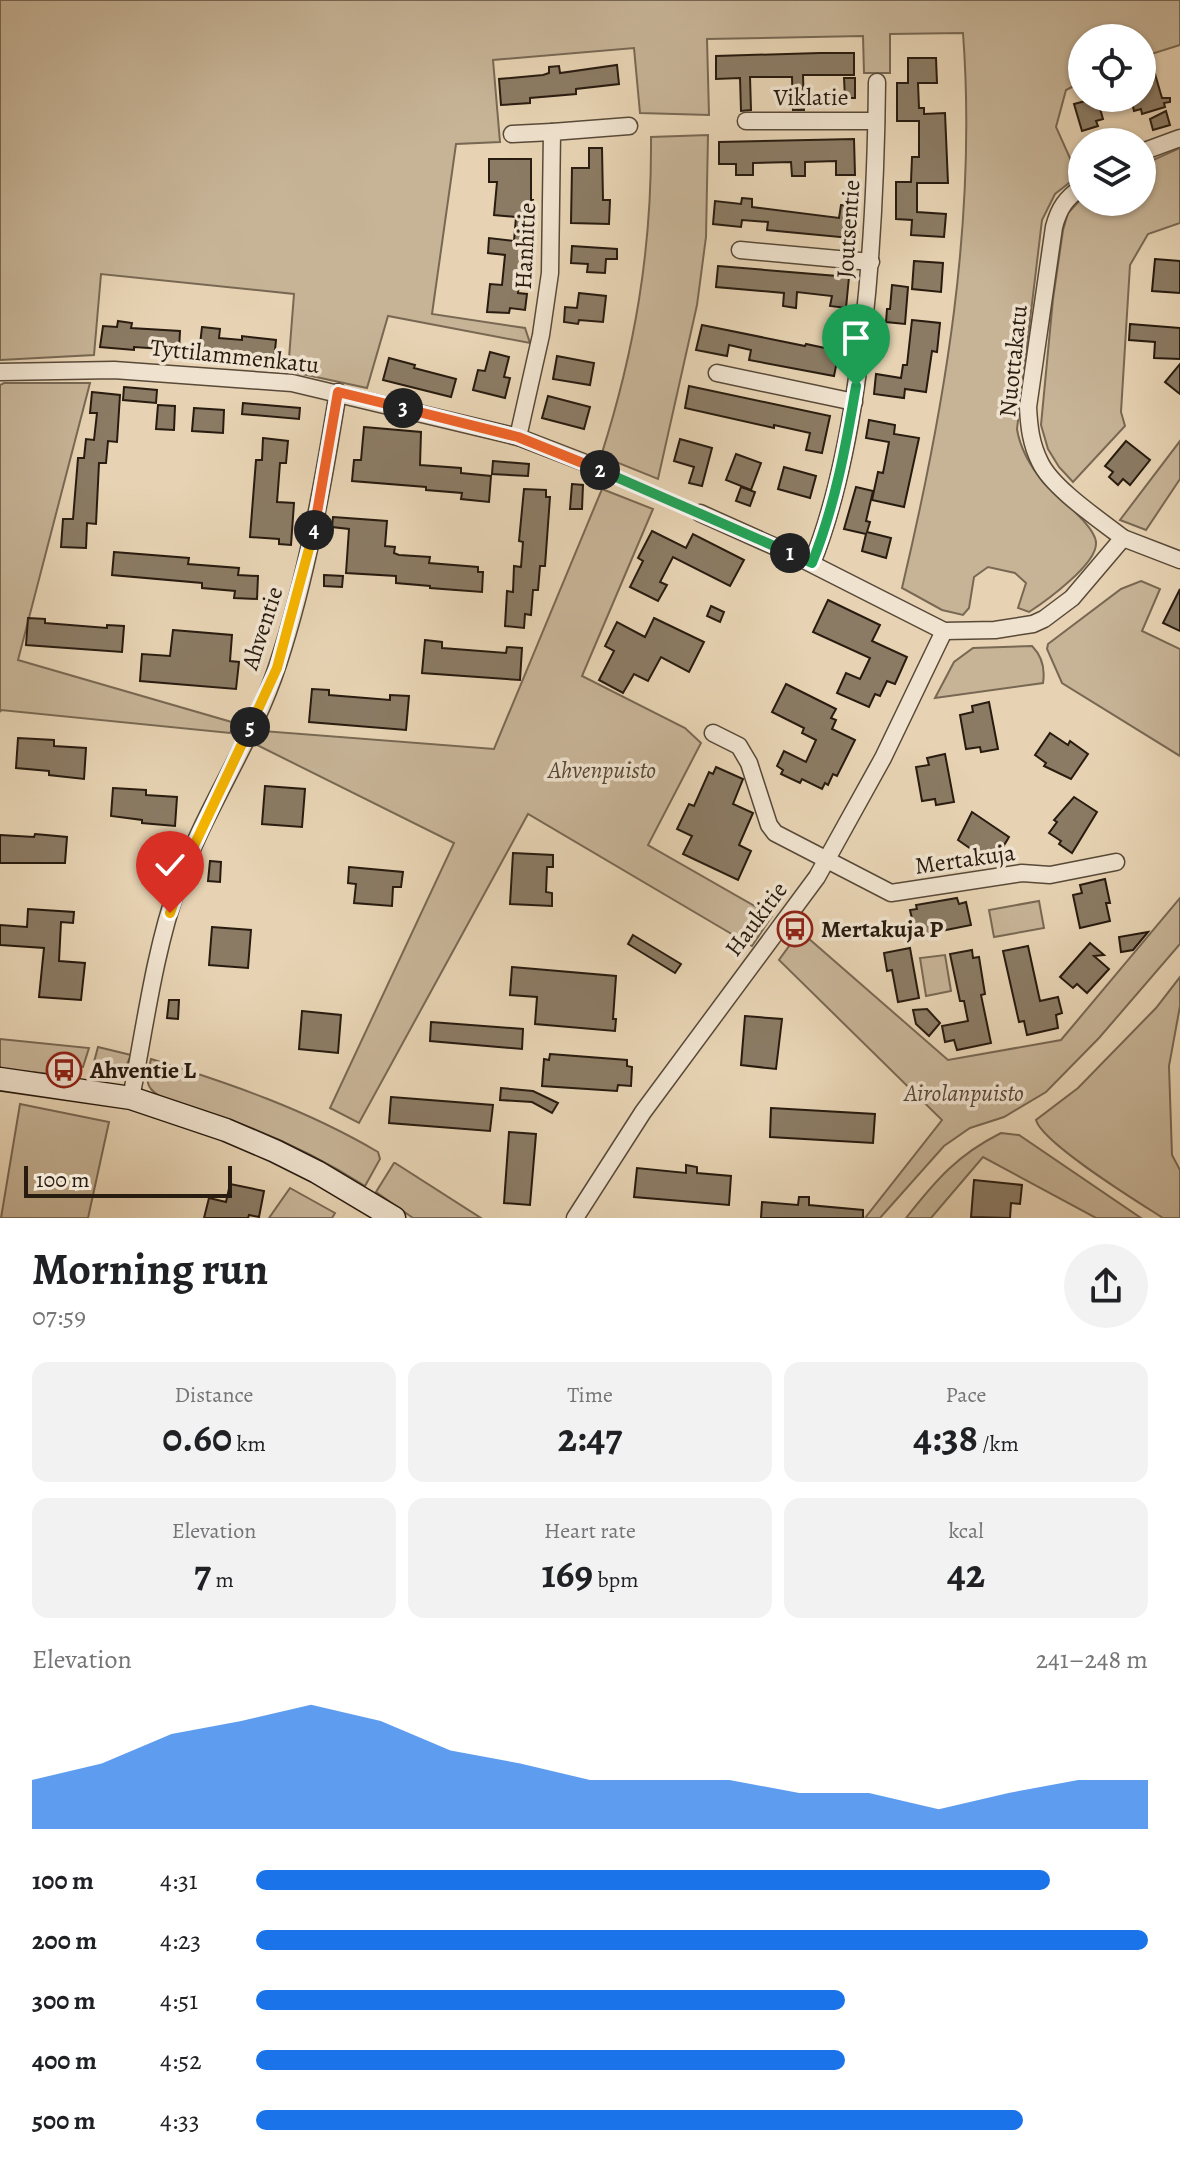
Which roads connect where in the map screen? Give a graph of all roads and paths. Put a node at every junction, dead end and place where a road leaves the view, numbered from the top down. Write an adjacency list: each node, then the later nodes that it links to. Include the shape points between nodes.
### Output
1 (877, 82): 3 (street, Joutsentie)
2 (746, 121): 3 (street, Viklatie)
3 (876, 121): 11 (street, Joutsentie)
4 (629, 126): 5 (street)
5 (552, 132): 6 (street); 16 (street, Hanhitie, via 550,273)
6 (512, 134)
7 (1180, 138): 8 (street)
8 (1156, 147)
9 (1068, 197): 19 (street, Nuottakatu, via 1054,227 1028,407 1030,435 1041,465 1069,496)
10 (740, 250): 11 (street)
11 (871, 262): 15 (street, Joutsentie)
12 (0, 372): 14 (street, Tyttilammenkatu, via 176,372)
13 (717, 373): 15 (street)
14 (338, 392): 16 (street, Tyttilammenkatu); 27 (street, Ahventie, via 314,531 288,630 271,681 177,886)
15 (854, 402): 21 (street, Joutsentie, via 834,499)
16 (518, 437): 17 (street, Tyttilammenkatu)
17 (583, 462): 18 (lane, Tyttilammenkatu)
18 (700, 513): 21 (street, Tyttilammenkatu)
19 (1123, 538): 20 (street, Nuottakatu); 22 (street, via 1072,598 1044,619 995,630)
20 (1180, 560)
21 (812, 563): 22 (street, Tyttilammenkatu)
22 (944, 631): 24 (street, Haukitie)
23 (713, 733): 24 (street, Mertakuja, via 739,746 775,833)
24 (827, 860): 25 (street, Mertakuja, via 891,893); 29 (street, Haukitie, via 643,1112)
25 (1116, 862)
26 (0, 1079): 27 (street)
27 (131, 1098): 28 (street, via 275,1151)
28 (394, 1218)
29 (575, 1218)

